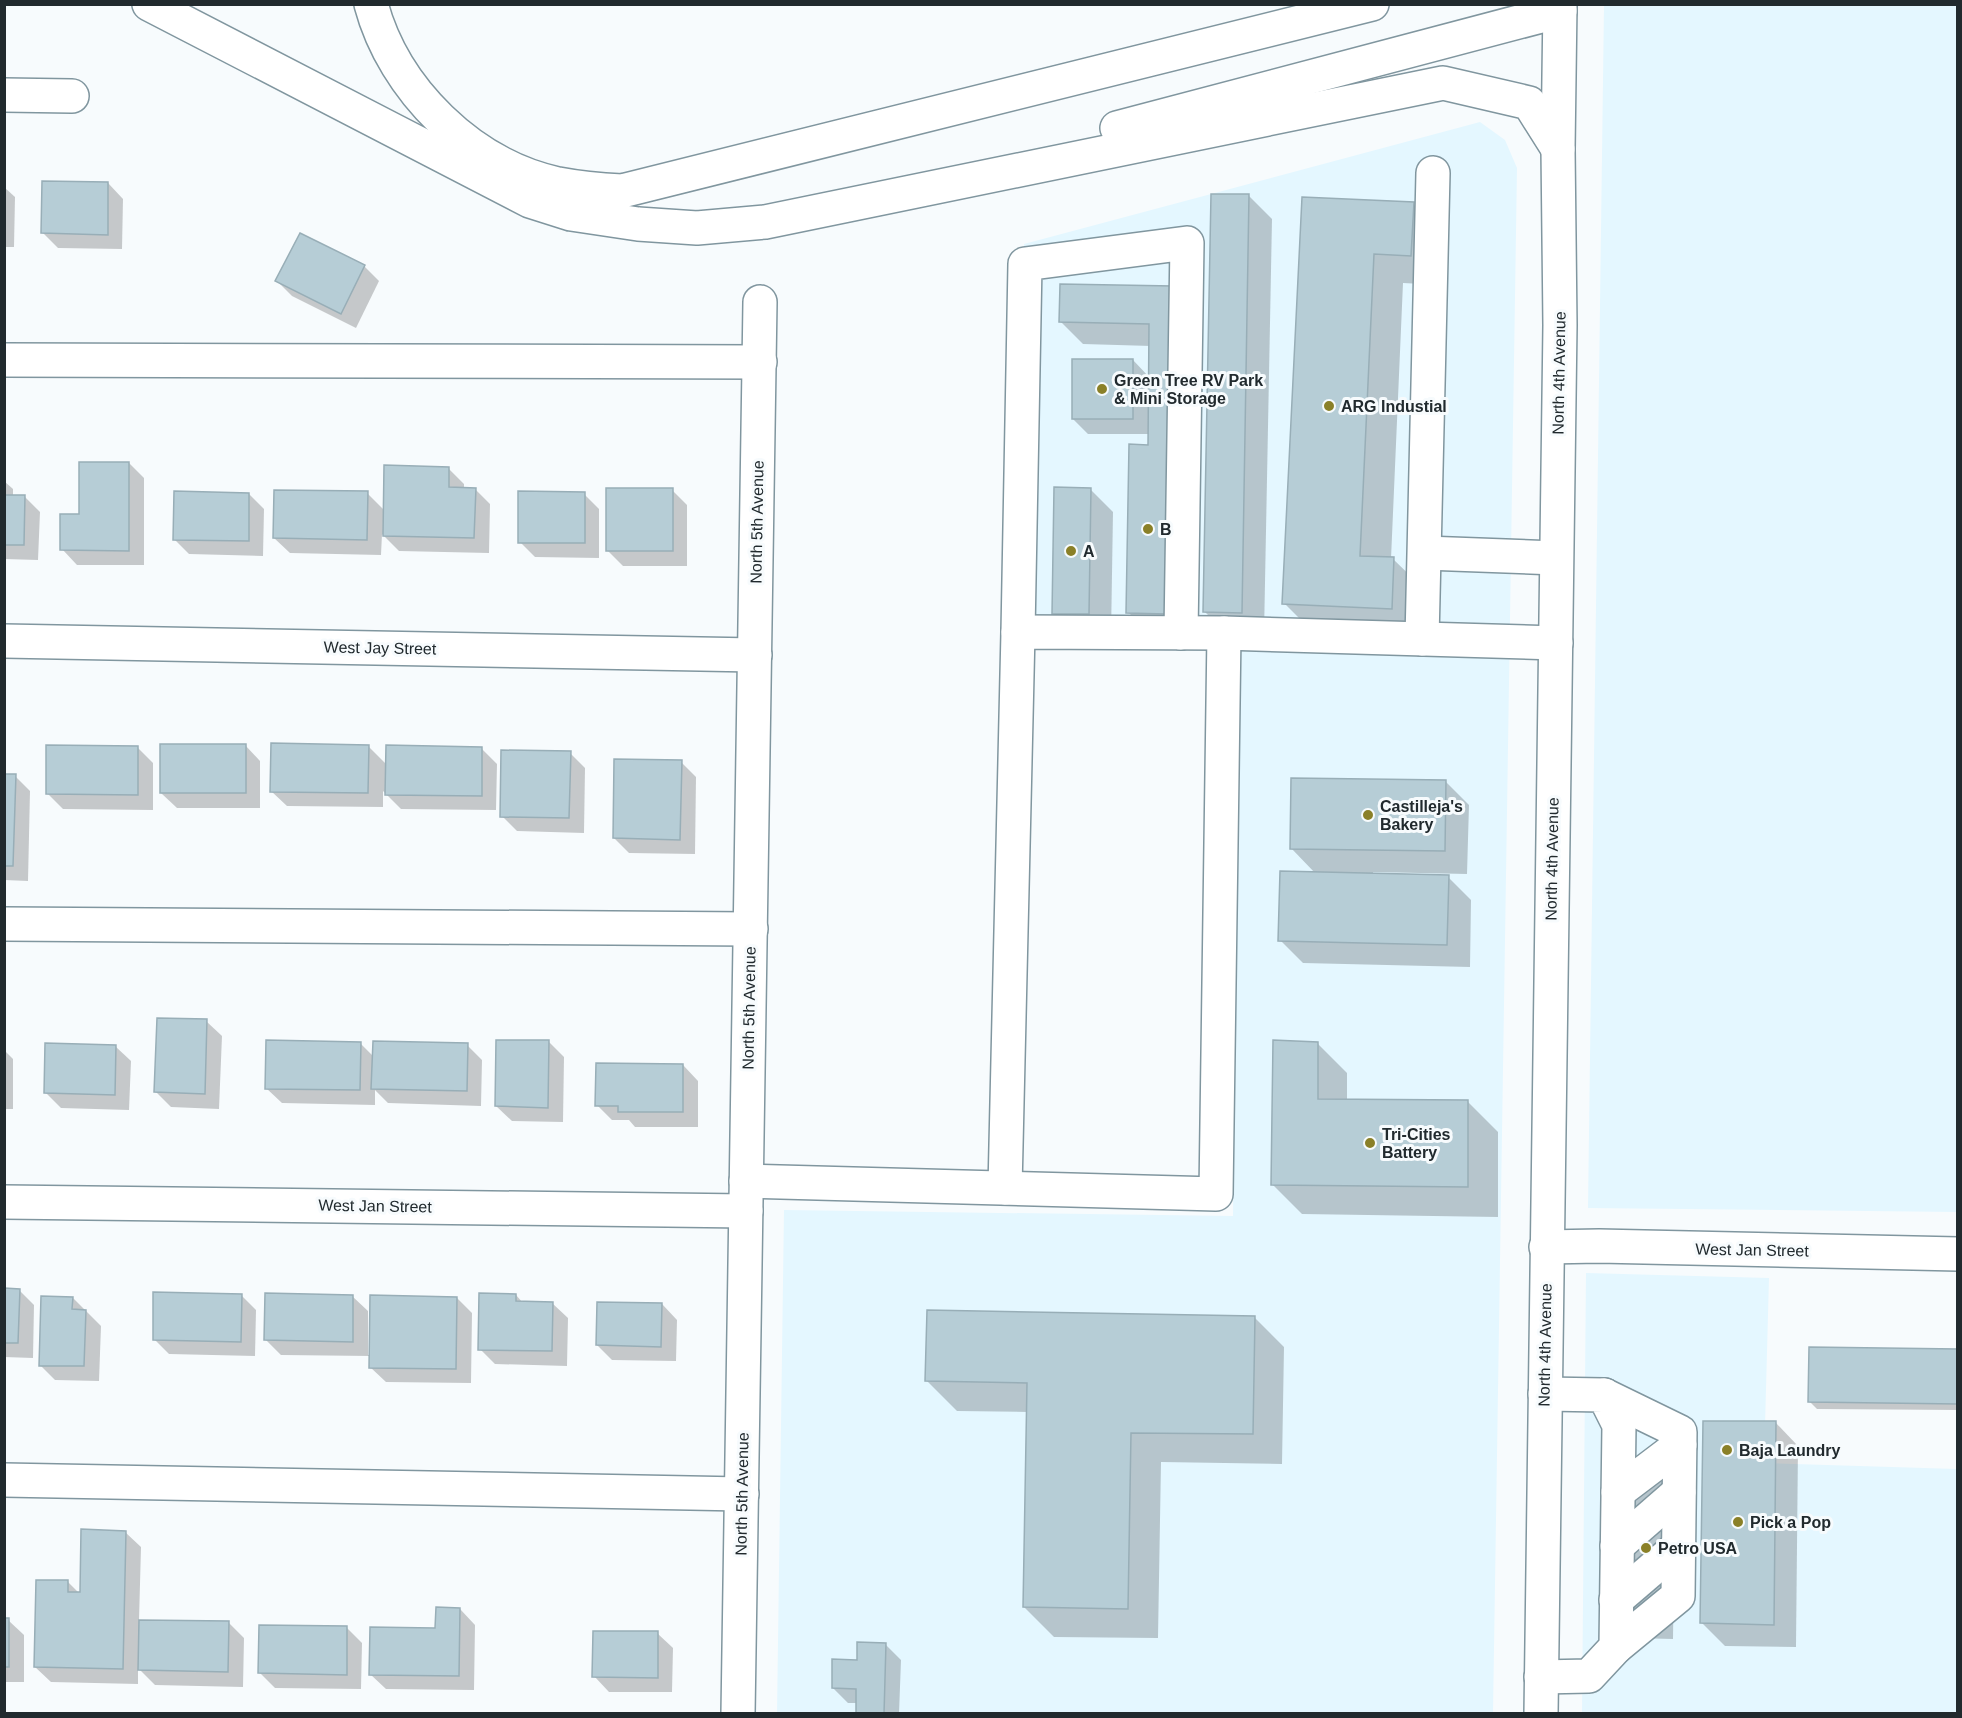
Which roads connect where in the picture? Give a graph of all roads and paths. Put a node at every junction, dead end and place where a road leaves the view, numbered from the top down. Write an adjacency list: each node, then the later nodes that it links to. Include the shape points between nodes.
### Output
1 (150, 4): 9 (main road, via 530,201 571,214 638,224 697,228)
2 (371, 4): 3 (main road, via 393,59 417,94 479,150 516,170 556,183 622,191)
3 (1372, 4)
4 (1552, 7): 7 (main road, North 4th Avenue); 9 (main road)
5 (4, 95): 6 (main road)
6 (72, 96)
7 (1558, 149): 9 (main road, via 1529,103 1443,83); 14 (main road, North 4th Avenue)
8 (1433, 173): 13 (main road)
9 (765, 222)
10 (760, 302): 12 (main road, North 5th Avenue)
11 (4, 360): 12 (main road)
12 (760, 362): 21 (main road, North 5th Avenue)
13 (1425, 553): 14 (main road); 18 (main road)
14 (1557, 558): 20 (main road, North 4th Avenue)
15 (1018, 632): 16 (main road); 16 (main road, via 1025,264 1187,243); 24 (main road)
16 (1181, 633): 17 (main road)
17 (1224, 633): 18 (main road); 24 (main road, West Jan Street, via 1216,1194)
18 (1422, 639): 20 (main road)
19 (4, 641): 21 (main road, West Jay Street)
20 (1556, 643): 27 (main road, North 4th Avenue)
21 (755, 655): 23 (main road, North 5th Avenue)
22 (4, 924): 23 (main road)
23 (751, 929): 25 (main road, North 5th Avenue)
24 (1005, 1188): 25 (main road, West Jan Street)
25 (746, 1196): 26 (main road, West Jan Street); 35 (main road, North 5th Avenue)
26 (4, 1202)
27 (1546, 1247): 28 (main road, West Jan Street); 29 (main road, North 4th Avenue)
28 (1958, 1254)
29 (1545, 1394): 30 (main road); 40 (main road, North 4th Avenue)
30 (1604, 1395): 31 (main road, via 1680,1432); 33 (main road, via 1619,1425)
31 (1680, 1445): 33 (main road); 34 (main road)
32 (4, 1480): 35 (main road)
33 (1618, 1492): 36 (main road)
34 (1679, 1492): 36 (main road); 37 (main road)
35 (742, 1494): 41 (main road, North 5th Avenue)
36 (1617, 1546): 38 (main road)
37 (1679, 1546): 38 (main road); 39 (main road, via 1678,1596)
38 (1617, 1600): 39 (main road)
39 (1616, 1647): 40 (main road, via 1589,1676)
40 (1541, 1677): 42 (main road, North 4th Avenue)
41 (738, 1713)
42 (1541, 1713)

